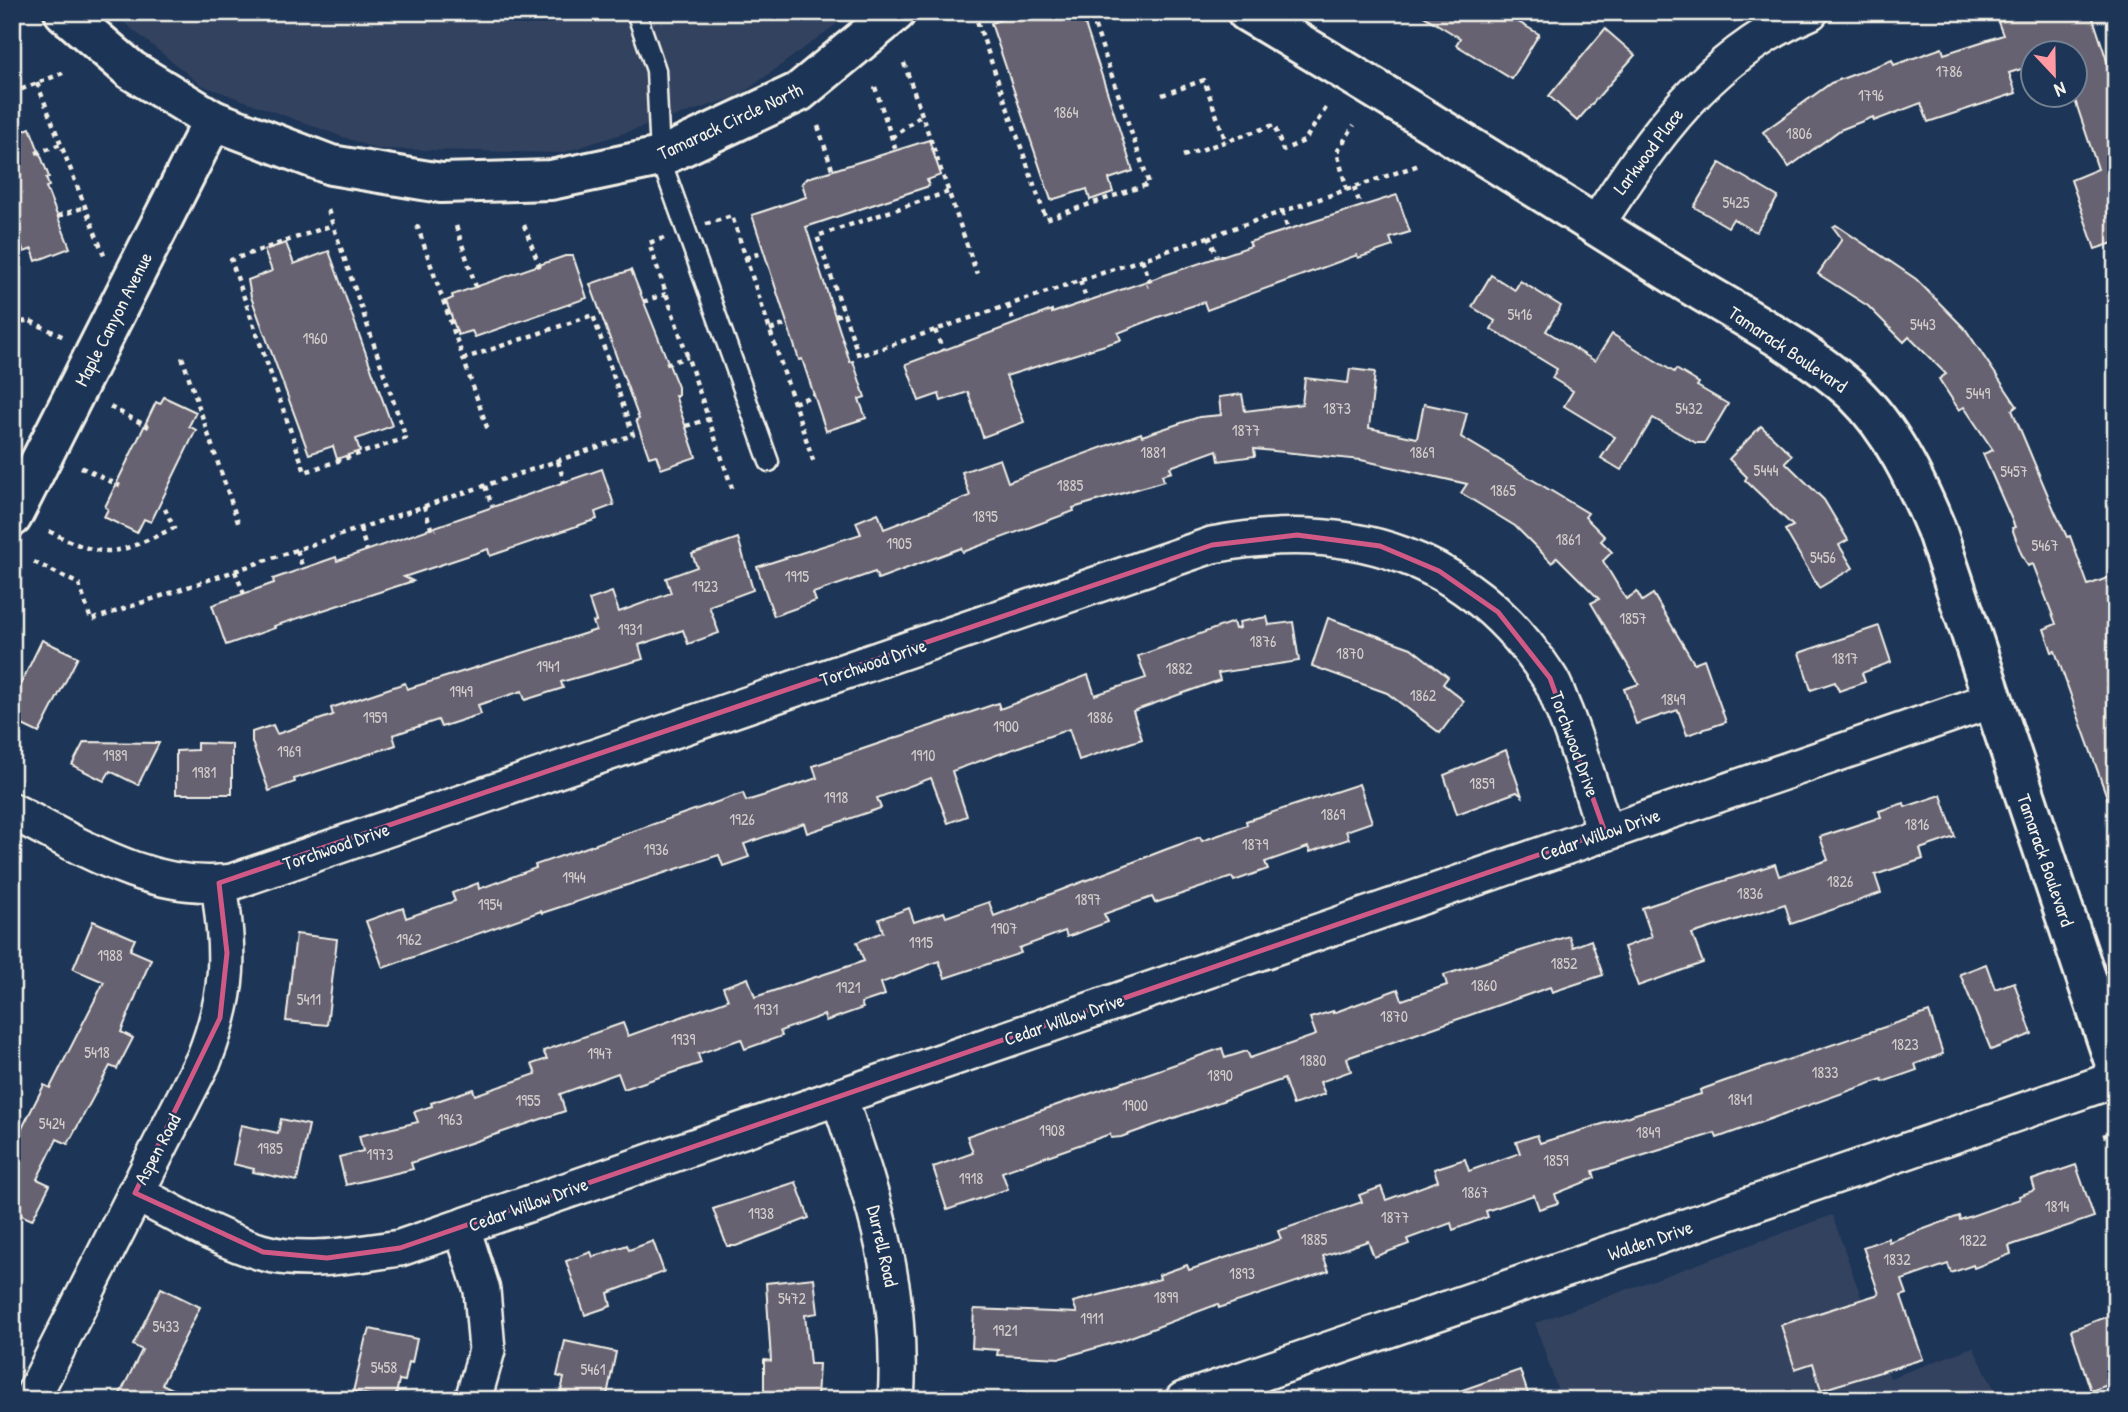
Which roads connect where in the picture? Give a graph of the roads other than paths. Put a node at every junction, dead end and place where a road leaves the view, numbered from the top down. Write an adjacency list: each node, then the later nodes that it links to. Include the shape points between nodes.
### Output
1 (636, 12): 7 (lane, via 656,70)
2 (896, 12): 7 (street, Tamarack Circle North, via 799,92)
3 (1247, 12): 8 (street, Tamarack Boulevard)
4 (1810, 12): 8 (street, Larkwood Place, via 1746,48 1702,83 1660,129)
5 (70, 14): 6 (street, Tamarack Circle North, via 131,70)
6 (213, 120): 7 (street, Tamarack Circle North, via 331,165 440,183 551,180); 10 (street, Maple Canyon Avenue)
7 (660, 157): 9 (lane)
8 (1596, 225): 11 (street, Tamarack Boulevard, via 1814,362 1854,394 1887,433 1919,487)
9 (769, 462)
10 (12, 517)
11 (1993, 700): 13 (street, Cedar Willow Drive); 15 (street, Tamarack Boulevard)
12 (12, 811): 14 (street, Torchwood Drive, via 106,860 172,881)
13 (1605, 832): 14 (street, Torchwood Drive, via 1550,678 1498,612 1439,571 1380,546 1297,535 1212,545); 17 (street, Cedar Willow Drive)
14 (219, 884): 18 (street, Aspen Road, via 227,953 220,1018 204,1059)
15 (2116, 1067)
16 (2116, 1079): 23 (street, Walden Drive)
17 (839, 1097): 19 (street, Cedar Willow Drive); 22 (street, Durrell Road, via 894,1284)
18 (135, 1193): 19 (street, Cedar Willow Drive, via 263,1252 327,1258 400,1248); 20 (street, Aspen Road)
19 (462, 1228): 21 (street, via 482,1290 487,1350)
20 (31, 1400)
21 (473, 1400)
22 (896, 1400)
23 (1183, 1400)

